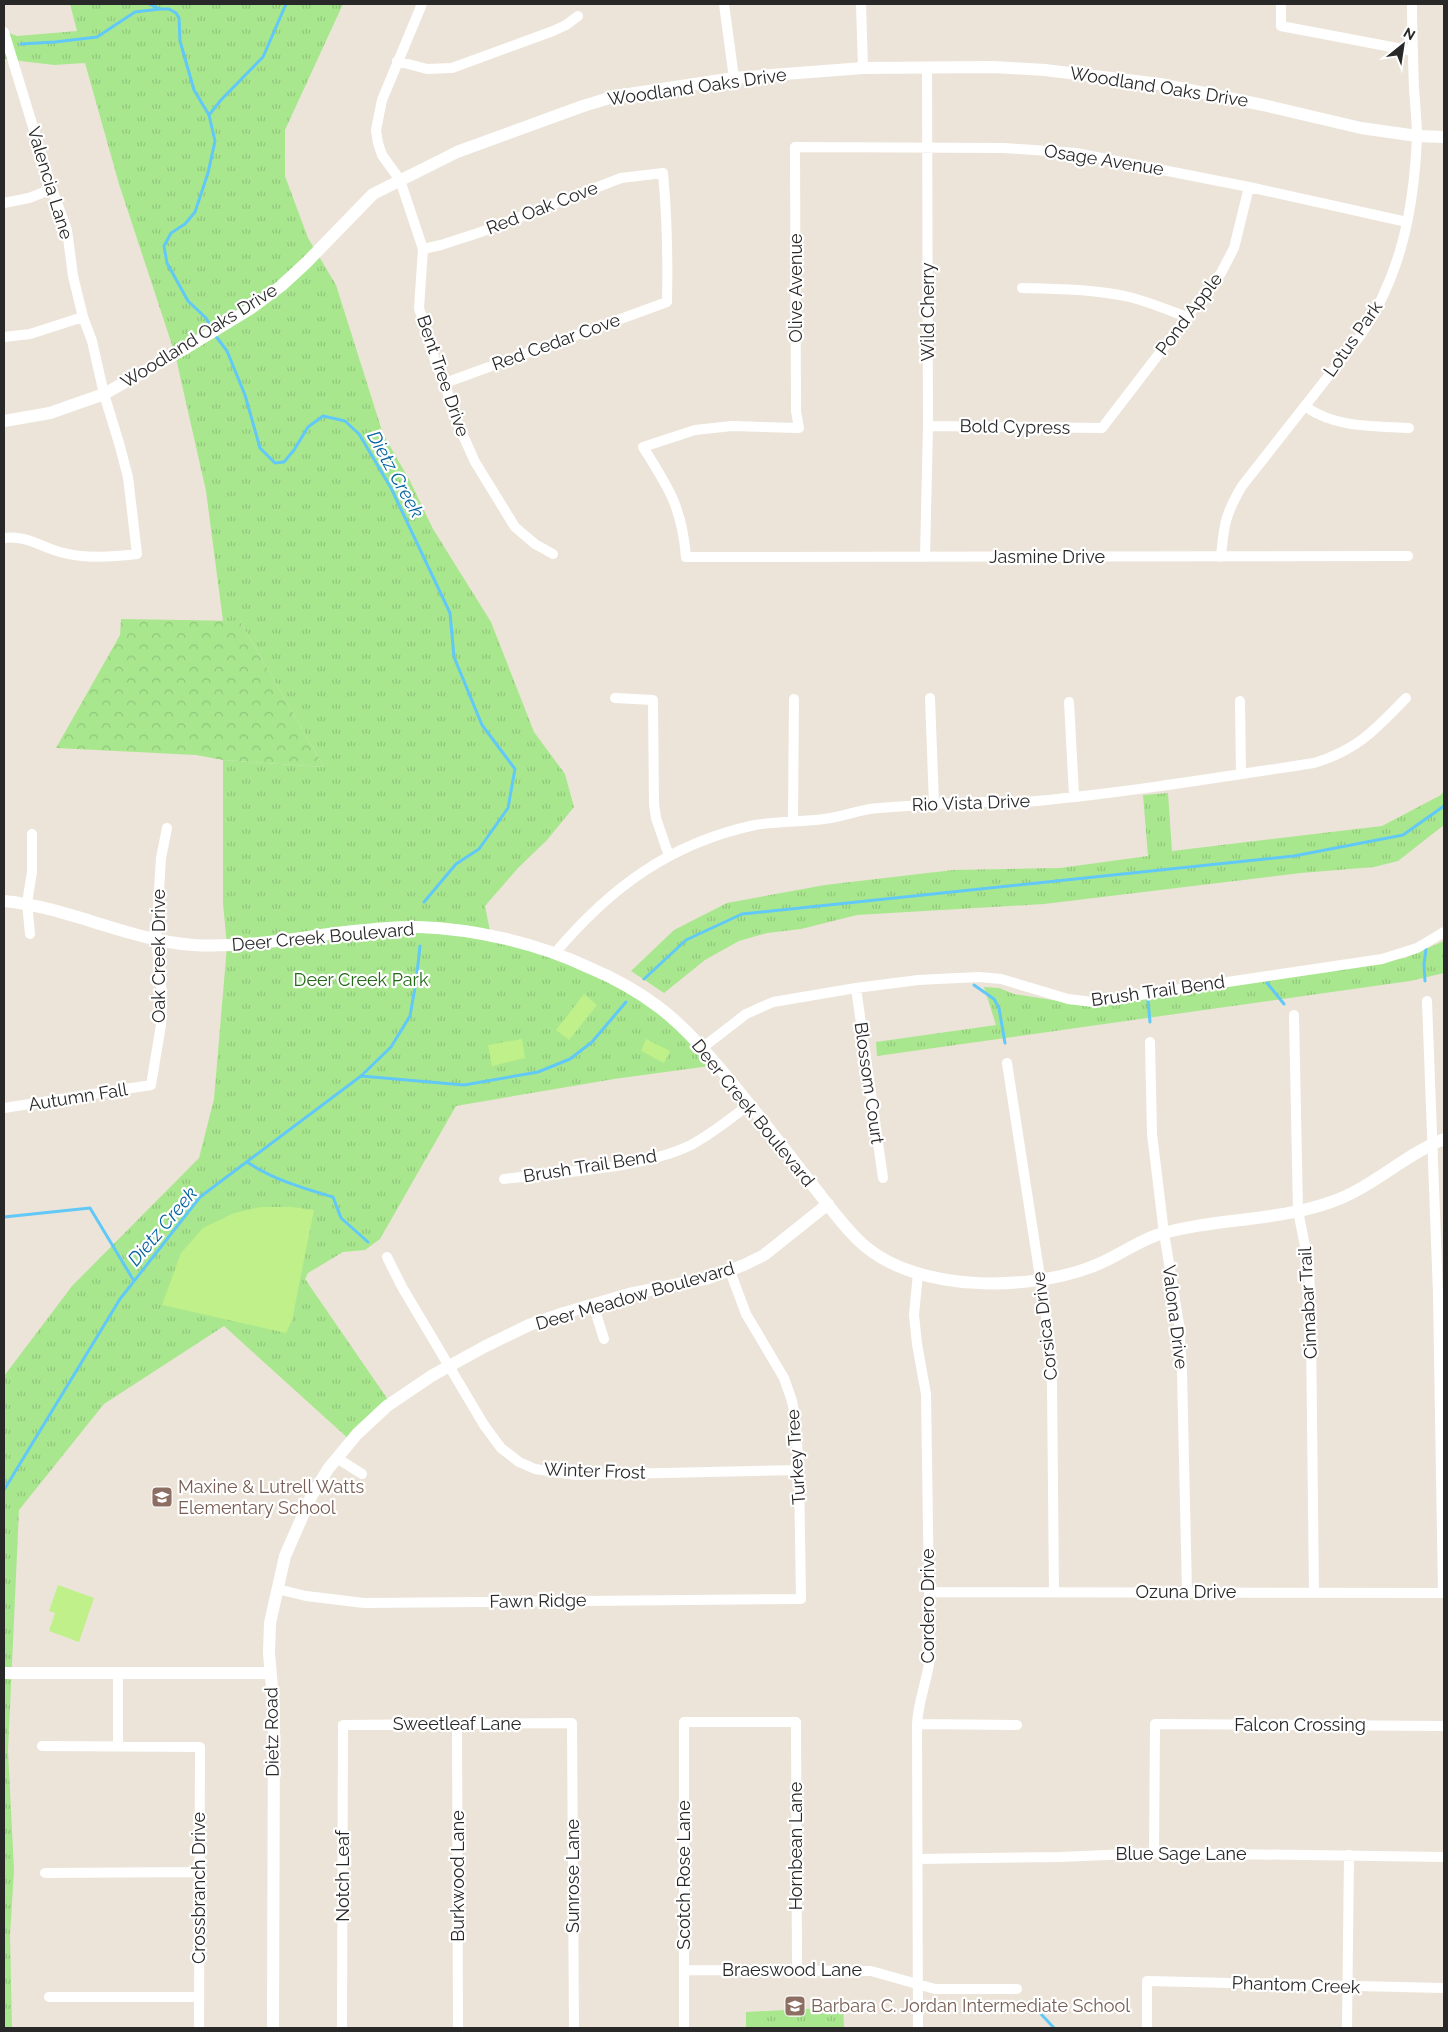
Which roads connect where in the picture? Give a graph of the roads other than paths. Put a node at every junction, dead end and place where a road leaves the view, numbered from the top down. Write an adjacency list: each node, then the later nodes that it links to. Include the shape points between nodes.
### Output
1 (422, 4): 9 (street, Bent Tree Drive)
2 (724, 4): 12 (street)
3 (860, 4): 11 (street)
4 (1281, 4): 8 (street, via 1281,26)
5 (1412, 4): 8 (street, Lotus Park)
6 (578, 16): 9 (street, via 553,31 452,68 426,69)
7 (4, 32): 19 (street, Valencia Lane)
8 (1412, 51): 13 (street, Lotus Park)
9 (397, 61): 17 (street, Bent Tree Drive, via 382,100 376,130 382,155)
10 (927, 67): 11 (street, Woodland Oaks Drive); 13 (street, Woodland Oaks Drive, via 1045,70 1112,77 1263,105 1361,128); 16 (street, Wild Cherry)
11 (863, 68): 12 (street, Woodland Oaks Drive)
12 (734, 78): 17 (street, Woodland Oaks Drive, via 601,100 457,152)
13 (1417, 136): 14 (street, Woodland Oaks Drive); 21 (street, Lotus Park)
14 (1444, 137)
15 (795, 147): 16 (street, Osage Avenue); 38 (street, Olive Avenue, via 796,411 799,428 732,426 695,430 643,447 674,499 684,532)
16 (927, 148): 18 (street, Osage Avenue, via 1039,149 1076,153); 32 (street, Wild Cherry)
17 (400, 180): 22 (street, Bent Tree Drive); 29 (street, Woodland Oaks Drive, via 373,194 281,286 186,348)
18 (1249, 187): 21 (street, Osage Avenue); 26 (street, Pond Apple, via 1234,248 1221,273)
19 (52, 189): 20 (street); 25 (street, Valencia Lane, via 67,230)
20 (4, 203)
21 (1407, 222): 30 (street, Lotus Park, via 1394,273 1373,316)
22 (423, 249): 24 (street, Red Oak Cove, via 481,232 621,178 663,173 667,210); 28 (street, Bent Tree Drive, via 419,308 437,367)
23 (1022, 288): 26 (street, via 1115,295)
24 (666, 302): 28 (street, Red Cedar Cove)
25 (83, 317): 27 (street, via 30,334); 29 (street, Valencia Lane)
26 (1187, 317): 33 (street, Pond Apple)
27 (4, 338)
28 (446, 383): 36 (street, Bent Tree Drive, via 453,412 475,462 503,510 526,537)
29 (104, 394): 31 (street, Woodland Oaks Drive, via 50,413); 35 (street, Valencia Lane, via 128,477 137,554 105,558 78,555 59,552 22,538)
30 (1306, 407): 34 (street, via 1319,416 1344,423); 40 (street, Lotus Park, via 1242,486 1230,507 1224,526)
31 (4, 421)
32 (928, 426): 33 (street, Bold Cypress); 39 (street, Wild Cherry)
33 (1102, 428)
34 (1409, 428)
35 (4, 538)
36 (554, 554)
37 (1408, 556): 40 (street, Jasmine Drive)
38 (686, 557): 39 (street, Jasmine Drive)
39 (924, 557): 40 (street, Jasmine Drive)
40 (1221, 557)
41 (615, 698): 53 (street, via 653,700 654,804)
42 (930, 698): 49 (street)
43 (1406, 698): 47 (street, Rio Vista Drive, via 1359,742 1335,756 1314,763)
44 (794, 699): 50 (street)
45 (1240, 701): 47 (street)
46 (1069, 702): 48 (street)
47 (1241, 774): 48 (street, Rio Vista Drive)
48 (1074, 795): 49 (street, Rio Vista Drive, via 1036,801)
49 (934, 804): 50 (street, Rio Vista Drive, via 876,808 824,819)
50 (793, 820): 53 (street, Rio Vista Drive, via 733,831 703,840)
51 (167, 828): 58 (street, Oak Creek Drive, via 161,858)
52 (32, 834): 55 (street, via 32,872)
53 (669, 856): 59 (street, Rio Vista Drive, via 606,898)
54 (4, 901): 55 (street, Deer Creek Boulevard)
55 (27, 903): 57 (street); 58 (street, Deer Creek Boulevard)
56 (1444, 932): 60 (street, Brush Trail Bend, via 1417,948 1367,962 1093,1002 1068,999 1001,979 918,980)
57 (30, 934)
58 (156, 939): 59 (street, Deer Creek Boulevard, via 227,946 419,927 479,934); 66 (street, Oak Creek Drive, via 162,994)
59 (555, 953): 64 (street, Deer Creek Boulevard, via 606,975 661,1008)
60 (856, 988): 64 (street, Brush Trail Bend, via 773,1002 746,1014); 70 (street, Blossom Court)
61 (1427, 1001): 69 (street)
62 (1294, 1015): 73 (street, Cinnabar Trail)
63 (1150, 1042): 74 (street, Valona Drive, via 1152,1134)
64 (702, 1048): 67 (street, Deer Creek Boulevard)
65 (1007, 1064): 78 (street, Corsica Drive)
66 (151, 1085): 68 (street, Autumn Fall)
67 (750, 1104): 71 (street, Brush Trail Bend, via 706,1136 669,1154 607,1167); 72 (street, Deer Creek Boulevard)
68 (4, 1108)
69 (1438, 1142): 73 (street, Deer Creek Boulevard, via 1356,1191 1332,1202); 90 (street)
70 (883, 1178)
71 (504, 1179)
72 (828, 1204): 76 (street, Deer Meadow Boulevard, via 764,1255); 77 (street, Deer Creek Boulevard, via 866,1247)
73 (1298, 1211): 74 (street, Deer Creek Boulevard); 89 (street, Cinnabar Trail, via 1309,1266 1312,1329)
74 (1164, 1233): 78 (street, Deer Creek Boulevard, via 1094,1266); 88 (street, Valona Drive, via 1179,1324)
75 (387, 1257): 81 (street, Winter Frost)
76 (730, 1271): 79 (street, Deer Meadow Boulevard); 83 (street, Turkey Tree, via 746,1314 784,1378 792,1401)
77 (918, 1273): 78 (street, Deer Creek Boulevard, via 994,1284); 86 (street, Cordero Drive, via 914,1315 926,1394)
78 (1040, 1281): 87 (street, Corsica Drive, via 1050,1342 1052,1384)
79 (593, 1304): 80 (street); 81 (street, Deer Meadow Boulevard, via 529,1325)
80 (604, 1339)
81 (449, 1366): 82 (street, Deer Meadow Boulevard, via 387,1406); 83 (street, Winter Frost, via 492,1438 514,1459 535,1470 576,1474)
82 (337, 1458): 84 (street); 85 (street, Deer Meadow Boulevard, via 311,1497 296,1528)
83 (799, 1470): 91 (street, Turkey Tree)
84 (362, 1474)
85 (277, 1589): 91 (street, Fawn Ridge, via 315,1598 364,1603); 94 (street, Deer Meadow Boulevard, via 270,1623)
86 (929, 1592): 87 (street, Ozuna Drive); 99 (street, Cordero Drive, via 930,1658)
87 (1054, 1592): 88 (street, Ozuna Drive)
88 (1187, 1592): 89 (street, Ozuna Drive)
89 (1314, 1592): 90 (street, Ozuna Drive)
90 (1443, 1593)
91 (801, 1599)
92 (4, 1672): 93 (street, Dietz Road)
93 (118, 1672): 94 (street, Dietz Road); 103 (street)
94 (270, 1673): 119 (street, Dietz Road, via 274,1711)
95 (796, 1722): 110 (street, Scotch Rose Lane, via 684,1722); 111 (street, Hornbean Lane)
96 (572, 1723): 98 (street, Sweetleaf Lane); 122 (street, Sunrose Lane)
97 (343, 1724): 98 (street, Sweetleaf Lane); 120 (street, Notch Leaf)
98 (457, 1724): 121 (street, Burkwood Lane)
99 (917, 1724): 100 (street); 107 (street, Cordero Drive)
100 (1017, 1725)
101 (1444, 1726): 104 (street, Falcon Crossing, via 1155,1724)
102 (42, 1746): 103 (street)
103 (118, 1746): 108 (street, Crossbranch Drive, via 200,1747)
104 (1154, 1853): 105 (street, Blue Sage Lane); 107 (street, Blue Sage Lane)
105 (1350, 1855): 106 (street, Blue Sage Lane); 113 (street)
106 (1444, 1857)
107 (918, 1859): 112 (street, Cordero Drive)
108 (199, 1872): 109 (street); 117 (street, Crossbranch Drive)
109 (45, 1873)
110 (684, 1970): 111 (street, Braeswood Lane); 123 (street, Scotch Rose Lane)
111 (797, 1970): 112 (street, Braeswood Lane, via 871,1971)
112 (918, 1985): 115 (street, Braeswood Lane, via 950,1990); 124 (street, Cordero Drive)
113 (1348, 1987): 114 (street, Phantom Creek); 125 (street, Phantom Creek, via 1147,1981); 126 (street)
114 (1444, 1988)
115 (1017, 1990)
116 (49, 1997): 117 (street)
117 (199, 1998): 118 (street, Crossbranch Drive)
118 (200, 2028)
119 (273, 2028)
120 (342, 2028)
121 (458, 2028)
122 (574, 2028)
123 (684, 2028)
124 (918, 2028)
125 (1147, 2028)
126 (1347, 2028)

